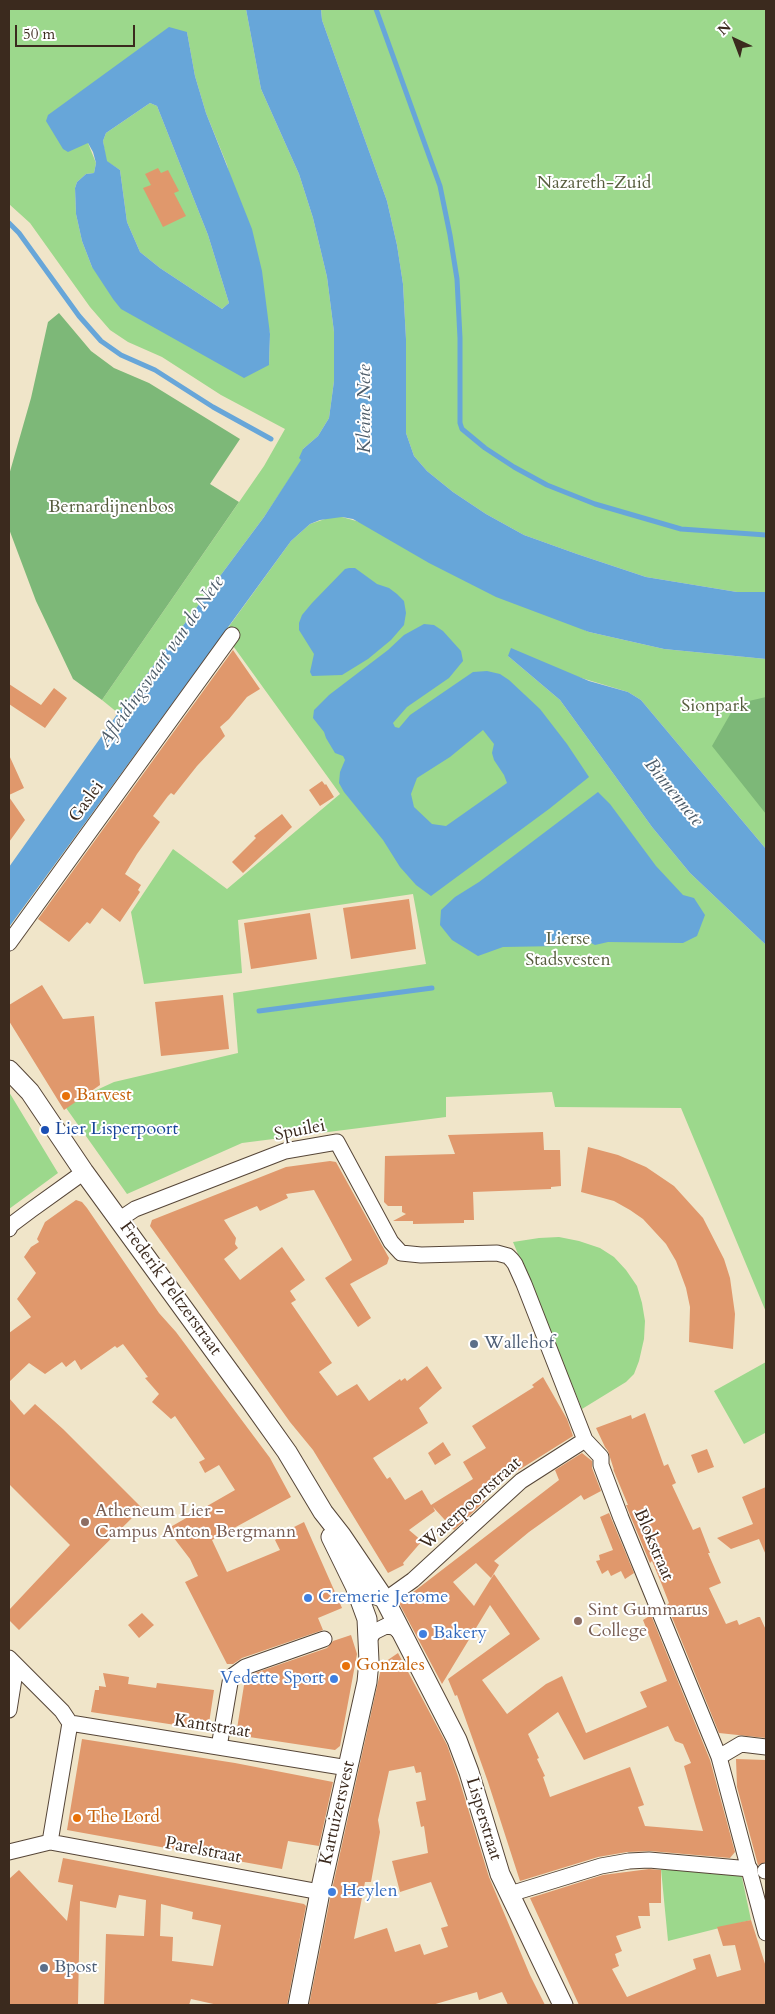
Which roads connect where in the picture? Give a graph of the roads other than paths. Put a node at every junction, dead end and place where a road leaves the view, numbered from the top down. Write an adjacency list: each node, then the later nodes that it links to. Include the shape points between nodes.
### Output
1 (232, 635): 2 (street, Gaslei)
2 (9, 943)
3 (9, 1070): 4 (street, Frederik Peltzerstraat, via 30,1092)
4 (84, 1172): 5 (street, Frederik Peltzerstraat); 6 (street)
5 (120, 1219): 7 (street, Spuilei, via 134,1209 285,1151 336,1142 391,1242 401,1254); 9 (street, Frederik Peltzerstraat, via 277,1437)
6 (9, 1229)
7 (497, 1253): 8 (street, Blokstraat, via 508,1256 516,1264)
8 (585, 1440): 11 (street, Waterpoortstraat, via 521,1481 413,1580); 21 (street, Blokstraat, via 601,1457 621,1518)
9 (323, 1512): 10 (street, Frederik Peltzerstraat); 11 (street, Frederik Peltzerstraat)
10 (355, 1586): 11 (street, via 363,1593); 12 (street, Frederik Peltzerstraat)
11 (385, 1600): 13 (street, Lisperstraat)
12 (367, 1619): 15 (street, Kartuizersvest)
13 (402, 1634): 15 (street, via 394,1627 386,1626 374,1632); 27 (street, Lisperstraat, via 457,1740 500,1874)
14 (324, 1639): 19 (street, via 245,1667 231,1677)
15 (369, 1639): 22 (street, Kartuizersvest, via 367,1682)
16 (12, 1662): 17 (street); 18 (street)
17 (9, 1710)
18 (70, 1723): 19 (street, Kantstraat); 23 (street)
19 (219, 1747): 22 (street, Kantstraat)
20 (766, 1747): 21 (street, via 741,1744)
21 (719, 1757): 25 (street, Blokstraat)
22 (348, 1768): 26 (street, Kartuizersvest)
23 (50, 1842): 24 (street); 26 (street, Parelstraat)
24 (9, 1852)
25 (750, 1869): 27 (street, via 629,1861 600,1866); 28 (street, Blokstraat)
26 (320, 1892): 29 (street, Kartuizersvest)
27 (510, 1894): 30 (street, Lisperstraat)
28 (766, 1933)
29 (298, 2005)
30 (563, 2005)

